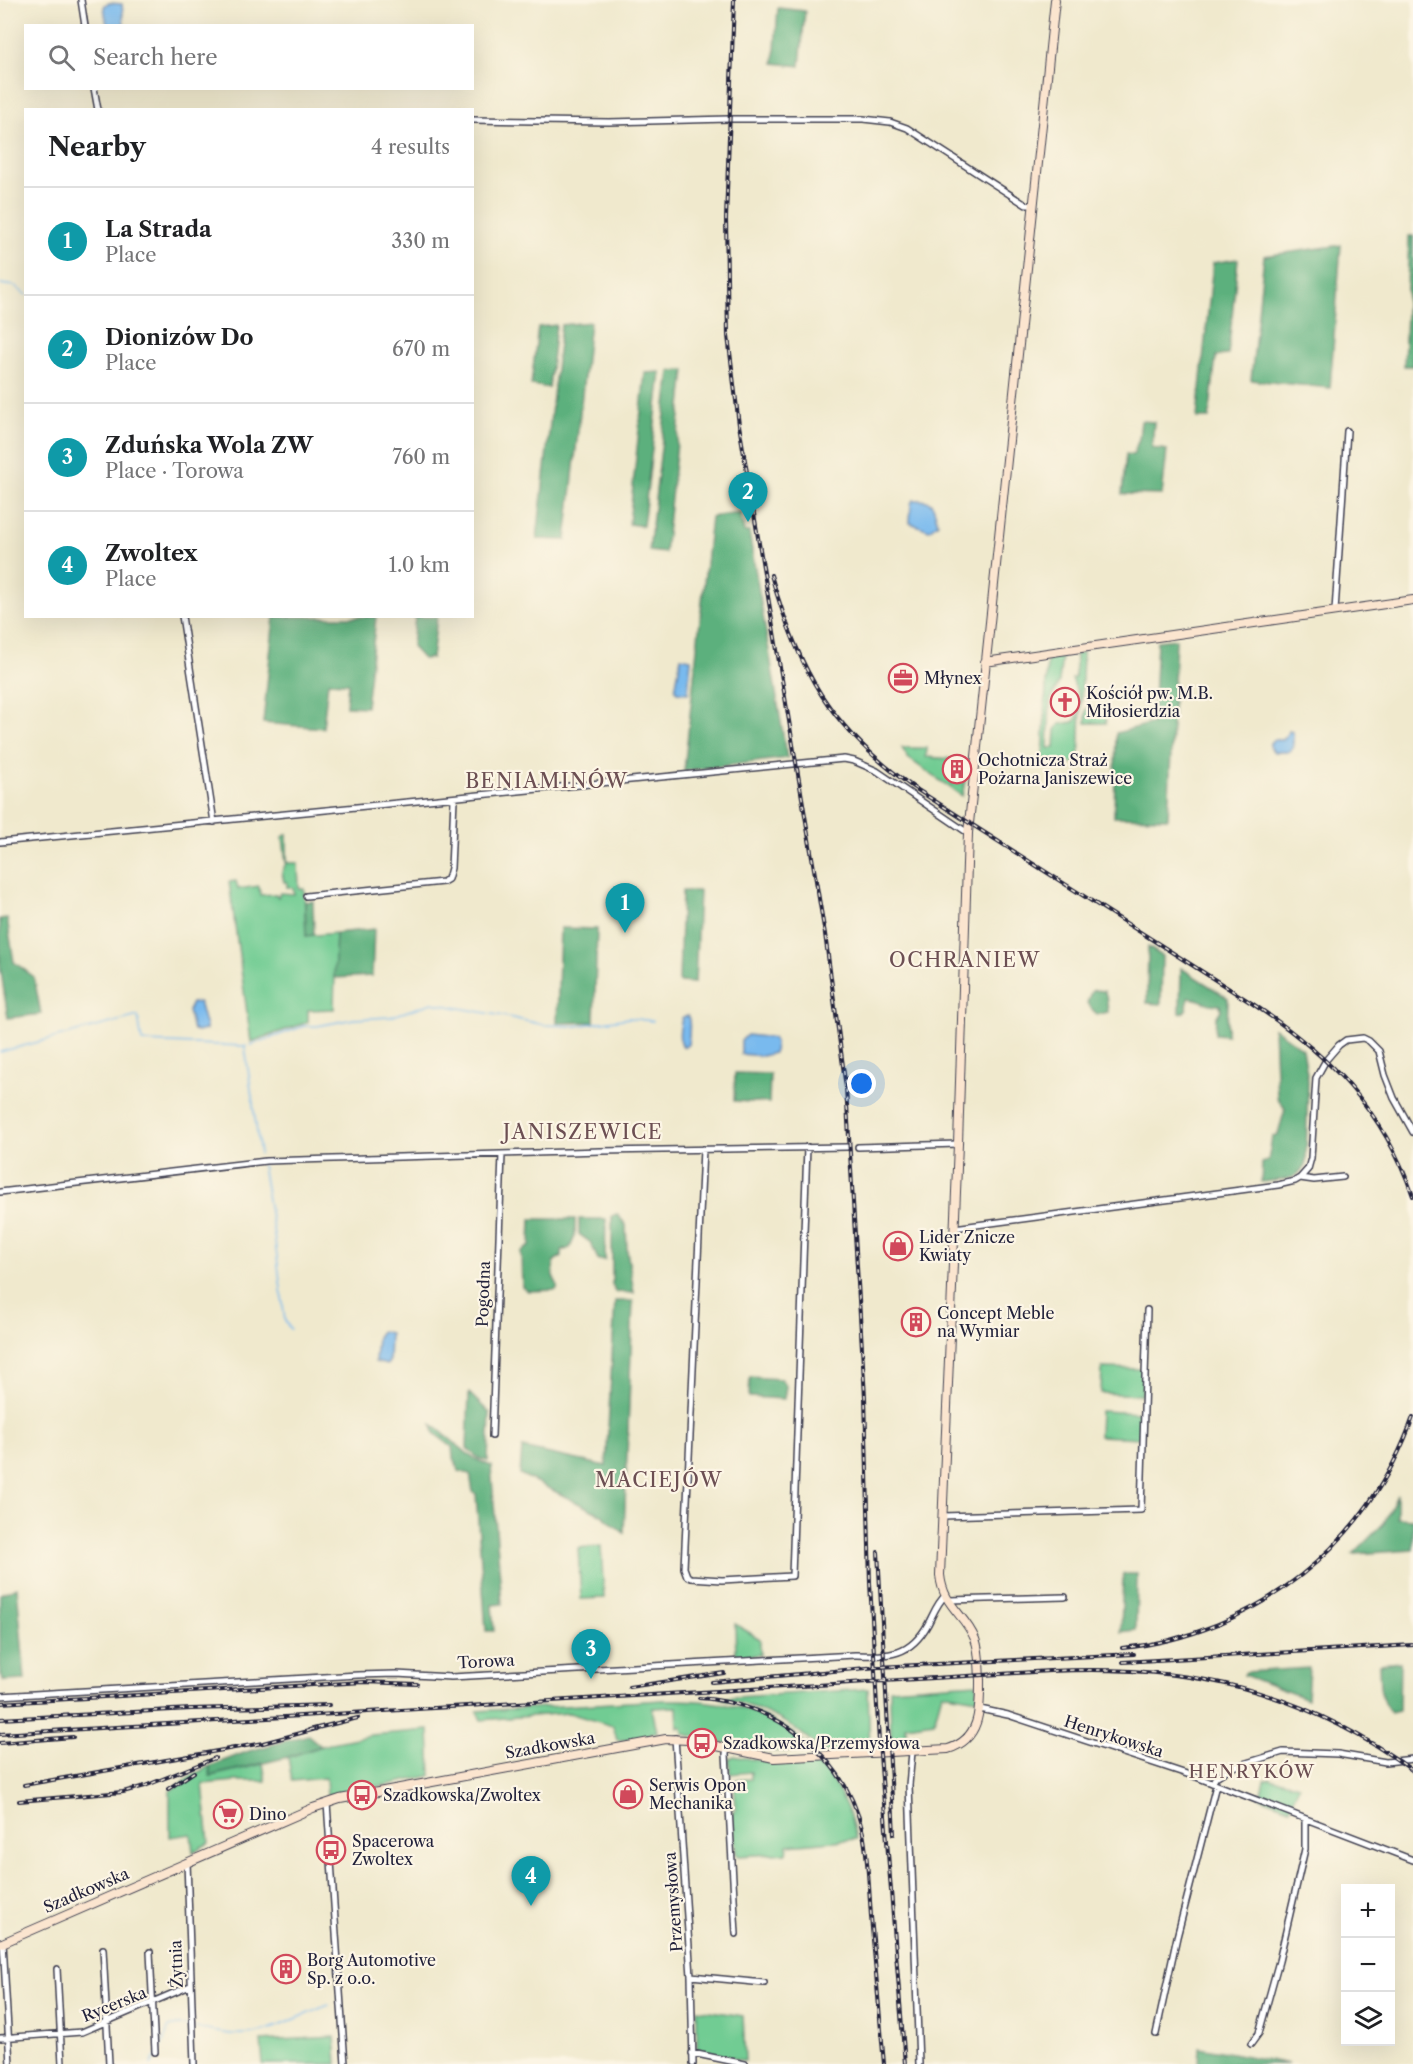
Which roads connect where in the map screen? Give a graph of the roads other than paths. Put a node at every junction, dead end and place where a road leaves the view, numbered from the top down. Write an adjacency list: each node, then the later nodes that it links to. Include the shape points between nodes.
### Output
1 (81, 0): 3 (street)
2 (1055, 0): 7 (street)
3 (85, 24)
4 (94, 90): 5 (street)
5 (98, 108)
6 (474, 120): 7 (street, via 890,122 913,131 1026,205)
7 (1034, 206): 12 (street)
8 (1347, 431): 10 (street)
9 (1413, 600): 10 (street)
10 (1335, 611): 12 (street)
11 (182, 618): 14 (street)
12 (985, 662): 15 (street)
13 (454, 799): 14 (street); 15 (street, via 844,759 877,771); 17 (street, via 448,879)
14 (214, 822): 16 (street)
15 (968, 832): 19 (street)
16 (0, 842)
17 (306, 896)
18 (1413, 1132): 26 (street, via 1394,1098 1379,1051 1363,1038 1346,1040 1317,1073 1311,1158)
19 (958, 1144): 20 (street); 28 (street)
20 (858, 1147)
21 (807, 1148): 22 (street); 23 (street); 23 (street, via 792,1576 723,1580 691,1578 684,1568)
22 (847, 1148)
23 (703, 1149): 24 (street)
24 (501, 1154): 27 (street, via 266,1161); 30 (street, Pogodna)
25 (1343, 1177): 26 (street)
26 (1300, 1178): 28 (street, via 1278,1185)
27 (0, 1192)
28 (954, 1228): 31 (street)
29 (1147, 1310): 31 (street, via 1141,1510)
30 (492, 1436)
31 (943, 1516): 32 (street, via 940,1575)
32 (945, 1595): 33 (street); 34 (street, Torowa, via 915,1642 903,1651 879,1655 471,1676 358,1675); 35 (street, Szadkowska, via 977,1644)
33 (1065, 1597)
34 (0, 1696)
35 (980, 1709): 38 (street, Szadkowska, via 975,1727 962,1743 948,1749); 40 (street, Henrykowska)
36 (675, 1738): 37 (street, Szadkowska); 41 (street, Szadkowska); 50 (street, Przemysłowa)
37 (727, 1748): 38 (street, Szadkowska, via 774,1758); 45 (street)
38 (912, 1752): 69 (street, via 909,1785)
39 (1413, 1759): 40 (street, via 1386,1762 1338,1754 1283,1752 1230,1768 1216,1777)
40 (1214, 1784): 42 (street, Henrykowska); 56 (street)
41 (327, 1803): 44 (street, Szadkowska); 66 (street)
42 (1305, 1818): 43 (street, Henrykowska); 59 (street, via 1305,1849 1279,1961 1259,2033)
43 (1413, 1860)
44 (187, 1862): 46 (street, Szadkowska); 52 (street, Żytnia)
45 (736, 1934)
46 (2, 1943): 58 (street)
47 (103, 1948): 54 (street)
48 (150, 1952): 53 (street)
49 (57, 1969): 55 (street)
50 (691, 1976): 51 (street); 61 (street, Przemysłowa)
51 (764, 1983)
52 (190, 1986): 53 (street, Rycerska); 65 (street, Żytnia)
53 (152, 2004): 54 (street, Rycerska); 60 (street)
54 (106, 2023): 55 (street, Rycerska, via 82,2032); 64 (street)
55 (61, 2034): 58 (street, Rycerska); 63 (street)
56 (1156, 2034)
57 (0, 2038): 58 (street, Rycerska)
58 (9, 2038): 62 (street)
59 (1251, 2044)
60 (155, 2052)
61 (692, 2053): 67 (street, Przemysłowa); 68 (street)
62 (10, 2064)
63 (62, 2064)
64 (109, 2064)
65 (194, 2064)
66 (345, 2064)
67 (693, 2064)
68 (745, 2064)
69 (919, 2064)

